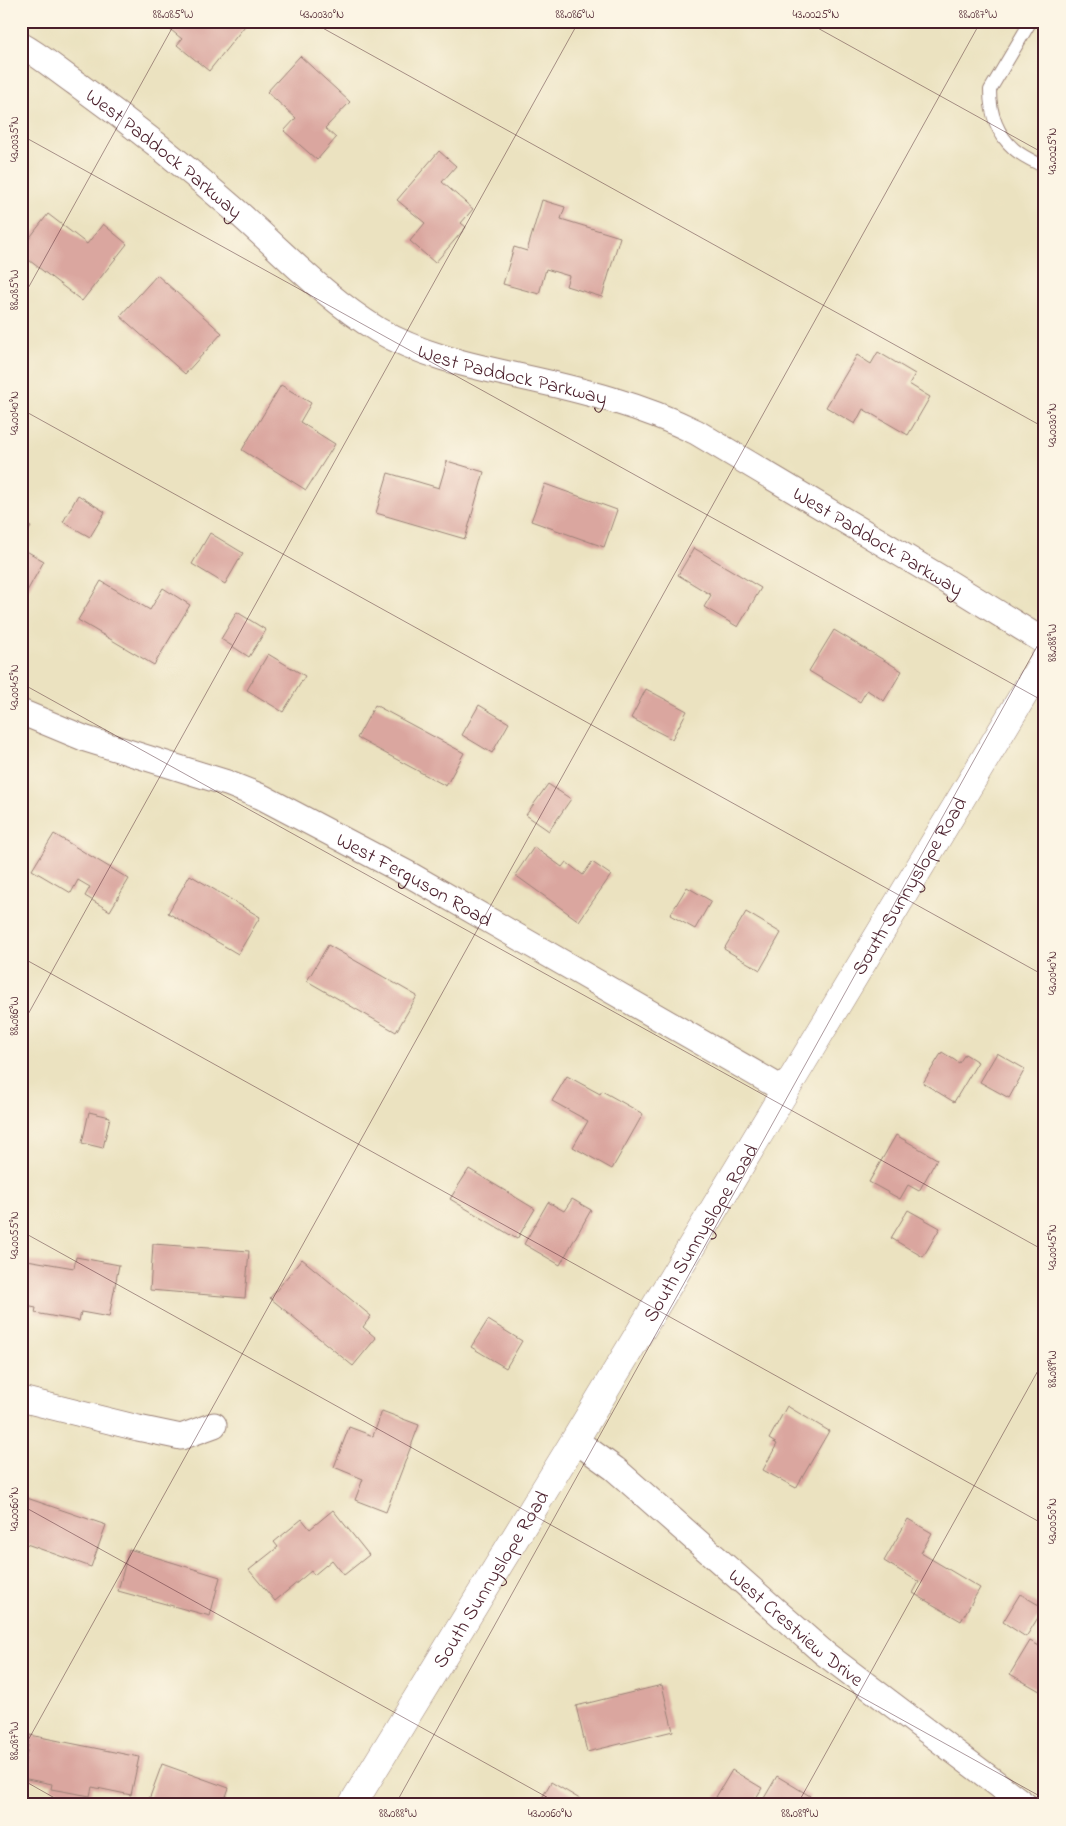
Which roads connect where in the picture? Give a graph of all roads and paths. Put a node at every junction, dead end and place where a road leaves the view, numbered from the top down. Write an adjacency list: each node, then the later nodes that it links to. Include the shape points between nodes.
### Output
1 (1031, 21): 3 (lane, via 990,90 993,117 1002,134 1014,150)
2 (21, 45): 4 (street, West Paddock Parkway, via 119,114 235,210 338,303 379,330 412,348 461,363 563,386 672,420)
3 (1045, 167)
4 (1045, 642)
5 (1045, 658): 7 (street, South Sunnyslope Road)
6 (21, 712): 7 (street, West Ferguson Road, via 86,739 227,782 262,797 412,876)
7 (786, 1090): 10 (street, South Sunnyslope Road)
8 (21, 1399): 9 (street, via 181,1437)
9 (214, 1424)
10 (575, 1440): 11 (street, South Sunnyslope Road); 12 (street, West Crestview Drive, via 615,1470 824,1653)
11 (352, 1805)
12 (1025, 1805)

